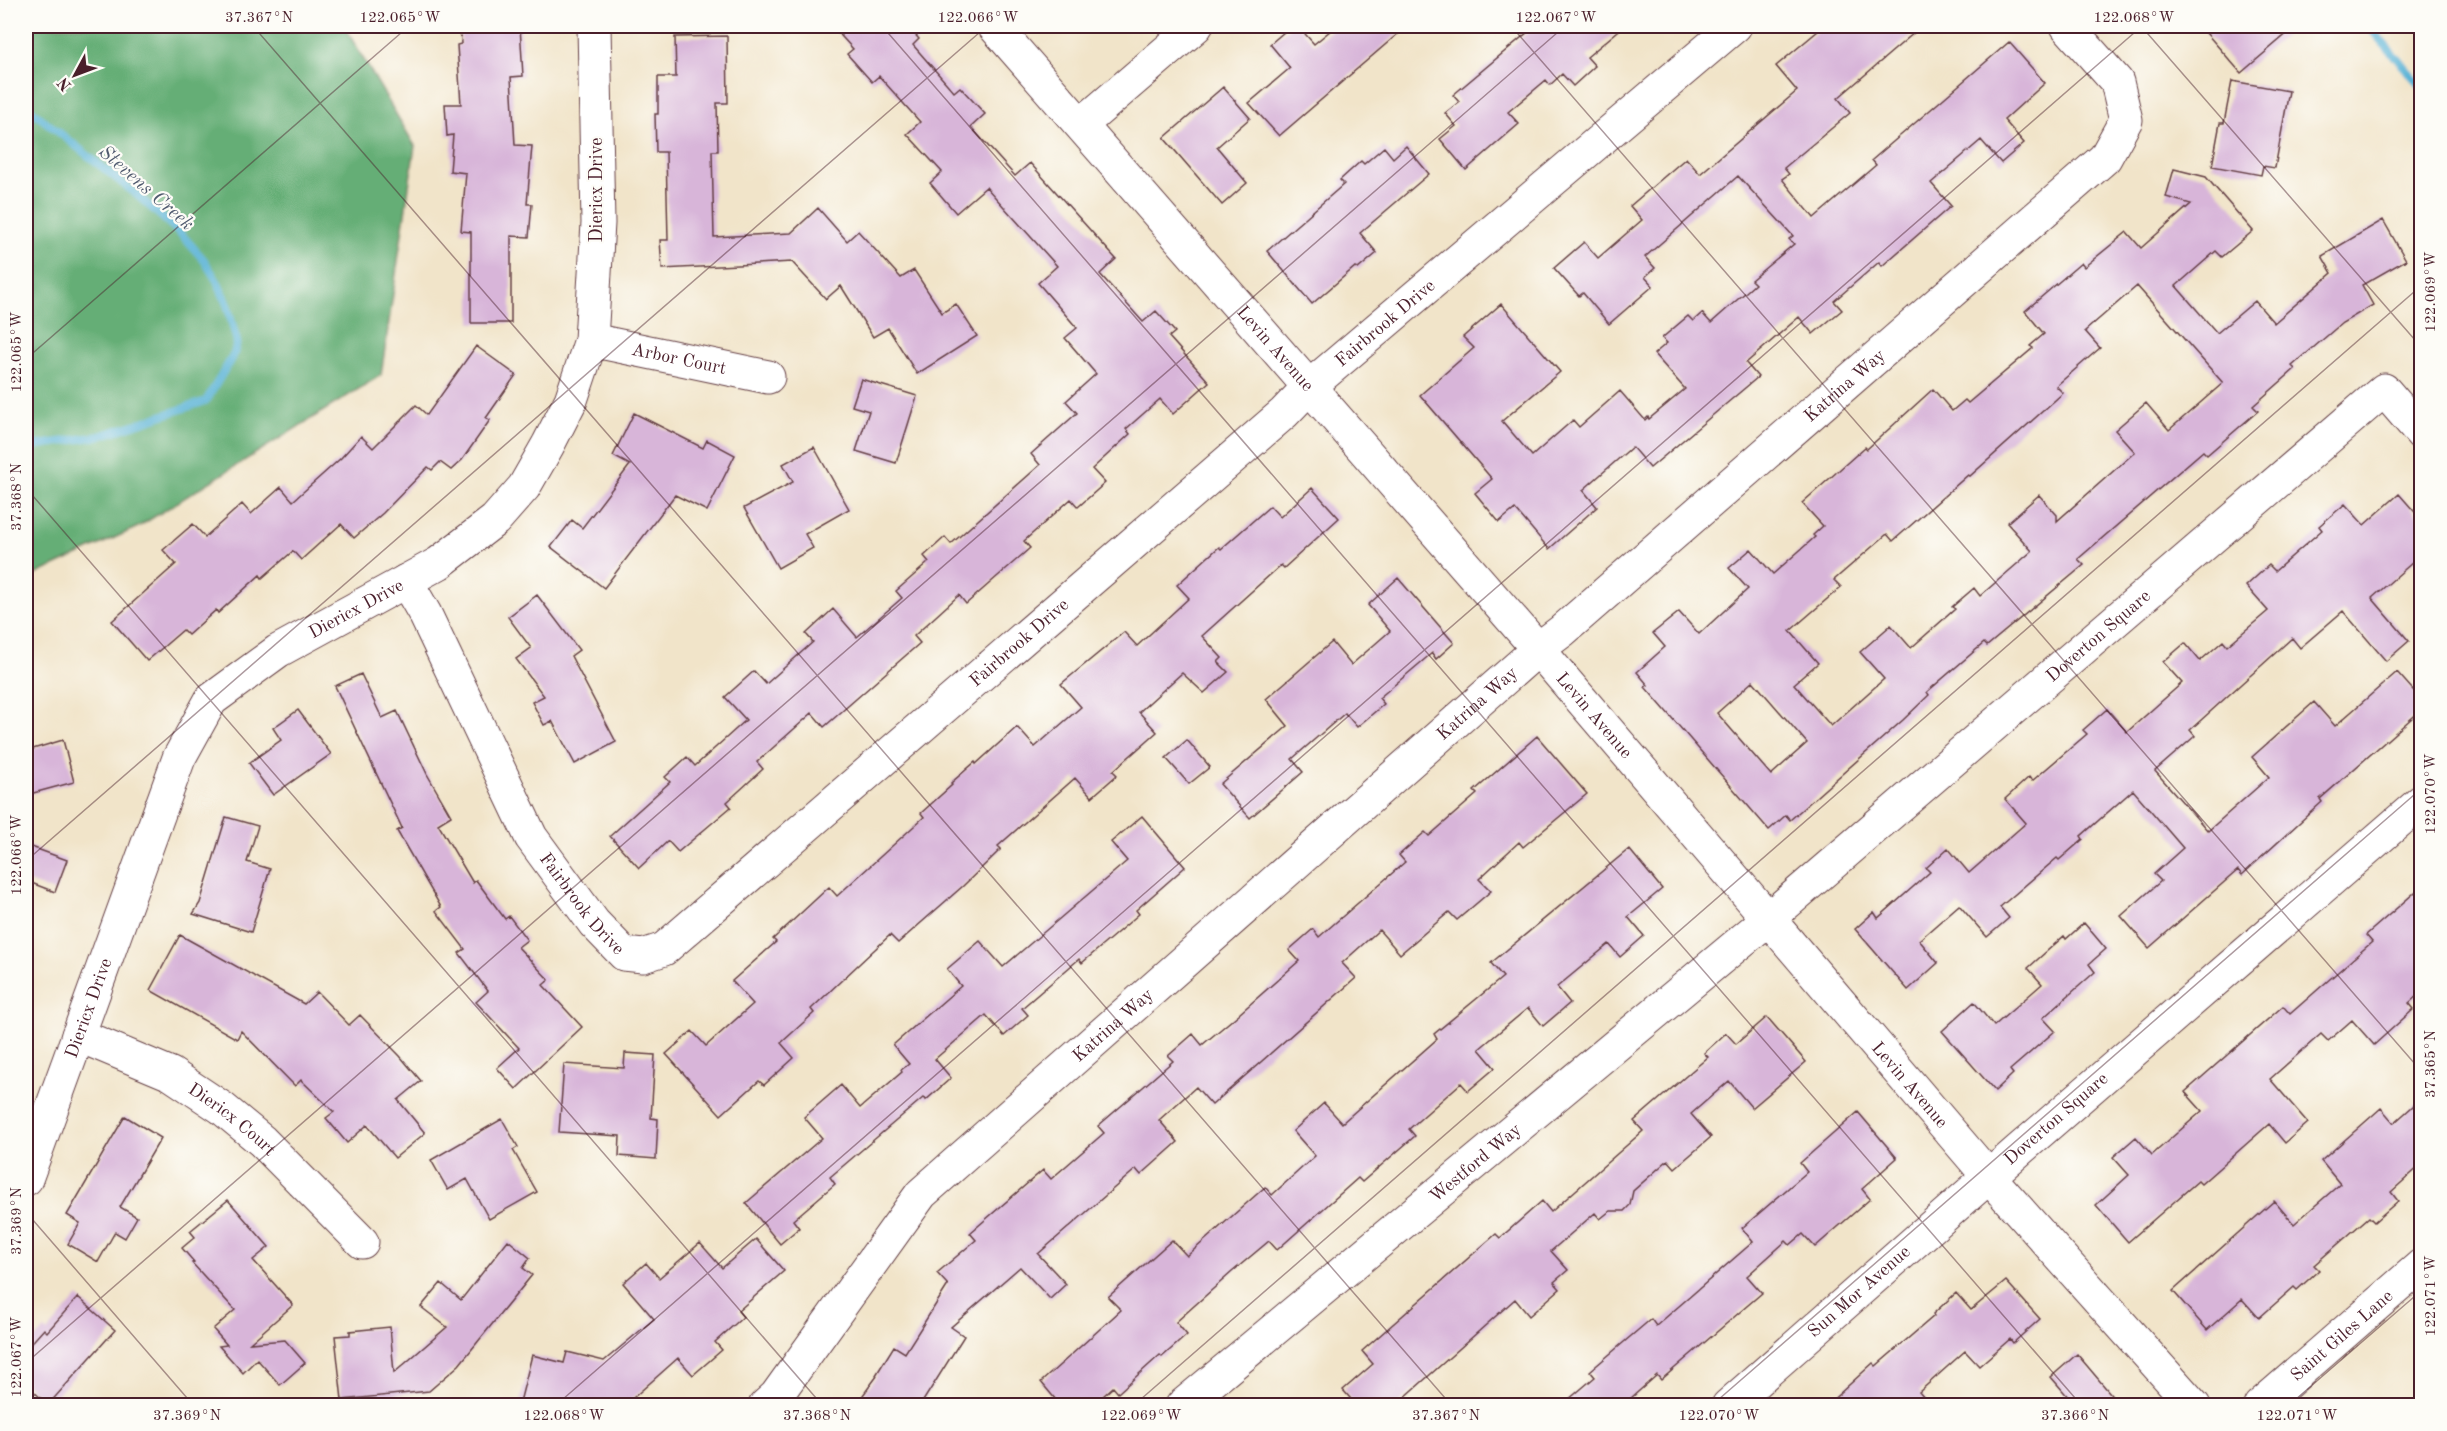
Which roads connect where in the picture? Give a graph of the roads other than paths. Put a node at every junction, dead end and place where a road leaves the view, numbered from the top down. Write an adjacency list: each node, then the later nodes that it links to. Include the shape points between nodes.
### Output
1 (594, 26): 7 (street, Diericx Drive, via 598,223)
2 (994, 26): 6 (street, Levin Avenue)
3 (1196, 26): 6 (street)
4 (1735, 26): 9 (street, Fairbrook Drive)
5 (2067, 26): 12 (street, Katrina Way, via 2117,82 2126,120 2105,158)
6 (1082, 124): 9 (street, Levin Avenue)
7 (591, 340): 8 (street, Arbor Court); 11 (street, Diericx Drive, via 571,400 524,487 495,520 439,563)
8 (768, 377)
9 (1310, 386): 11 (street, Fairbrook Drive, via 1284,413 664,949 643,956 624,954 594,923 531,837); 12 (street, Levin Avenue)
10 (2421, 434): 14 (street, Doverton Square, via 2384,390)
11 (406, 581): 15 (street, Diericx Drive, via 278,651 211,700 179,758)
12 (1538, 649): 14 (street, Levin Avenue); 20 (street, Katrina Way, via 921,1194)
13 (2421, 801): 16 (street, Doverton Square)
14 (1768, 919): 16 (street, Levin Avenue); 21 (street, Westford Way)
15 (78, 1035): 17 (street, Diericx Drive); 18 (street, Diericx Court, via 171,1074 222,1108 262,1141)
16 (1989, 1176): 22 (street, Sun Mor Avenue); 23 (street, Levin Avenue)
17 (26, 1179)
18 (362, 1242)
19 (2421, 1265): 24 (street, Saint Giles Lane)
20 (771, 1401)
21 (1182, 1406)
22 (1728, 1406)
23 (2194, 1406)
24 (2260, 1406)

